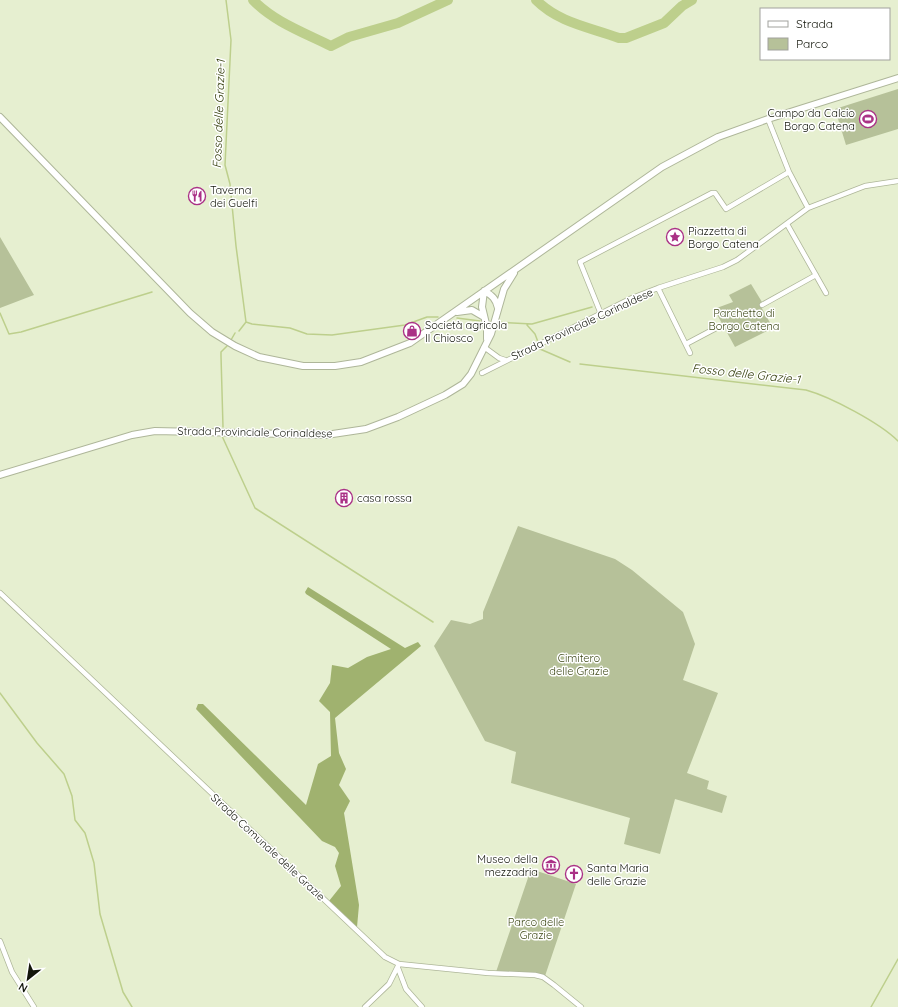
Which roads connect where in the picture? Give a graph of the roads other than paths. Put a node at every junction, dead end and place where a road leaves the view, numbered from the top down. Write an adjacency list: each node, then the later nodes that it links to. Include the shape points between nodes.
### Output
1 (898, 78): 3 (main road, Strada Provinciale Corinaldese)
2 (0, 117): 15 (main road, via 190,313 212,332 259,357 319,367 361,362 410,343)
3 (768, 119): 4 (street); 8 (main road, Strada Provinciale Corinaldese, via 718,137 662,167)
4 (789, 172): 6 (street); 16 (street, via 726,209 712,192 580,262)
5 (898, 180): 6 (street, Strada Provinciale Corinaldese, via 864,186)
6 (808, 208): 7 (street, Strada Provinciale Corinaldese)
7 (787, 224): 9 (street); 10 (street, Strada Provinciale Corinaldese, via 730,264)
8 (520, 266): 11 (main road, Strada Provinciale Corinaldese); 14 (main road, Strada Provinciale Corinaldese, via 508,280)
9 (816, 275): 12 (street); 13 (street)
10 (658, 288): 16 (street, Strada Provinciale Corinaldese); 19 (street)
11 (484, 291): 14 (main road, via 496,301); 15 (main road); 17 (main road, Strada Provinciale Corinaldese)
12 (826, 293)
13 (762, 305)
14 (498, 309): 20 (main road, Strada Provinciale Corinaldese, via 491,334)
15 (452, 313): 17 (main road, via 467,309)
16 (601, 314): 22 (street, Strada Provinciale Corinaldese)
17 (484, 317): 20 (main road, Strada Provinciale Corinaldese, via 487,336)
18 (720, 326): 19 (street)
19 (686, 344): 21 (street)
20 (484, 347): 22 (street, Strada Provinciale Corinaldese); 24 (main road, Strada Provinciale Corinaldese, via 471,374 459,387 398,417 366,429 326,435 155,431 132,435)
21 (690, 353)
22 (505, 360): 23 (street)
23 (482, 373)
24 (0, 475)
25 (0, 593): 27 (street, Strada Comunale delle Grazie, via 385,957)
26 (0, 941): 28 (street, via 12,972)
27 (398, 966): 29 (street, via 386,988); 30 (street, via 406,989); 31 (street, Strada Comunale delle Grazie, via 488,974 535,975 543,977)
28 (34, 1007)
29 (365, 1007)
30 (422, 1007)
31 (581, 1007)

